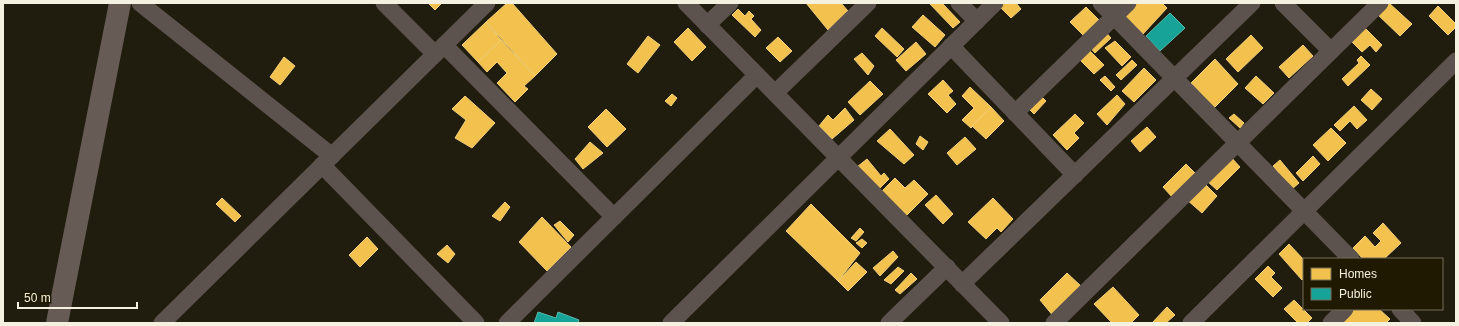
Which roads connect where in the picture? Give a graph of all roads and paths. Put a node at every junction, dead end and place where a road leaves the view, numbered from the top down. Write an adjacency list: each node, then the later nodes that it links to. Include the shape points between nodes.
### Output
1 (120, 3): 37 (main road)
2 (140, 3): 28 (street)
3 (384, 3): 19 (street)
4 (487, 3): 19 (street)
5 (686, 3): 17 (street)
6 (730, 3): 17 (street)
7 (868, 3): 24 (street)
8 (959, 3): 16 (street)
9 (995, 3): 16 (street)
10 (1101, 3): 15 (street)
11 (1128, 3): 15 (street)
12 (1252, 3): 23 (street)
13 (1283, 3): 20 (street)
14 (1380, 3): 20 (street)
15 (1114, 16): 23 (street); 25 (street)
16 (976, 21): 18 (street)
17 (707, 25): 22 (street)
18 (951, 46): 25 (street); 27 (street)
19 (440, 49): 28 (street); 31 (street)
20 (1331, 51): 26 (street)
21 (1456, 61): 30 (street)
22 (757, 75): 24 (street); 31 (street)
23 (1174, 78): 26 (street); 29 (street)
24 (775, 93): 27 (street)
25 (1015, 113): 29 (street)
26 (1238, 143): 30 (street); 44 (street)
27 (838, 158): 33 (street); 41 (street)
28 (327, 161): 38 (street); 39 (street)
29 (1075, 175): 34 (street)
30 (1304, 211): 32 (street); 45 (street)
31 (614, 217): 40 (street)
32 (1350, 258)
33 (947, 267): 34 (street); 42 (street)
34 (962, 284): 43 (street)
35 (1344, 310): 46 (street)
36 (1401, 310): 47 (street)
37 (57, 323)
38 (162, 323)
39 (476, 323)
40 (507, 323)
41 (671, 323)
42 (889, 323)
43 (1002, 323)
44 (1054, 323)
45 (1191, 323)
46 (1331, 323)
47 (1413, 323)

